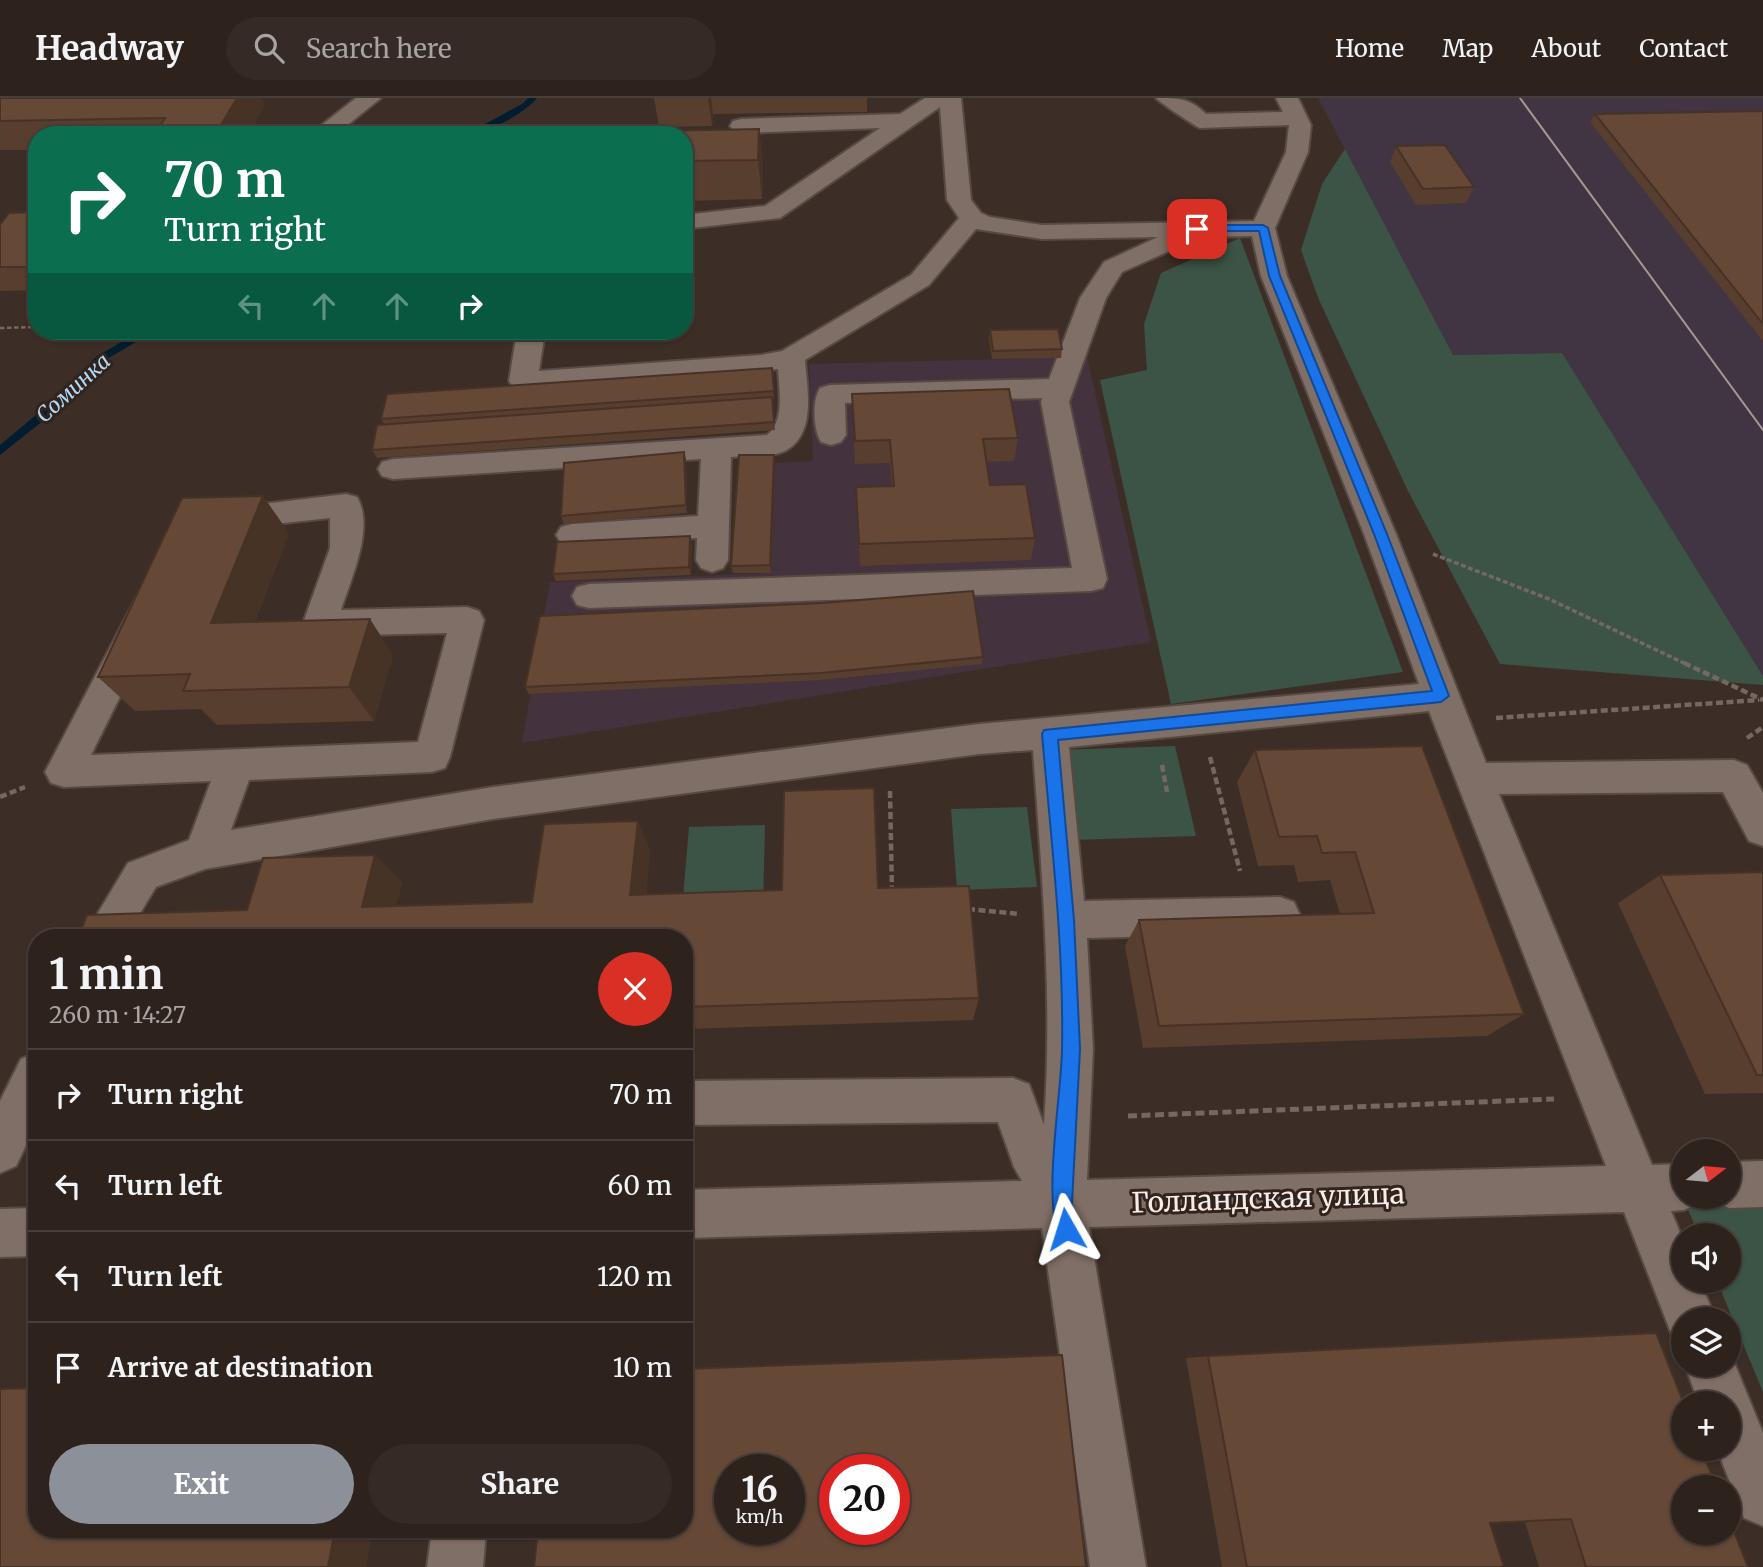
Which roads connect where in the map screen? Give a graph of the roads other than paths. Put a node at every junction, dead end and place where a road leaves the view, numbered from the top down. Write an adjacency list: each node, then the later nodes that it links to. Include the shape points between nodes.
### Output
1 (370, 98): 8 (street)
2 (939, 98): 6 (street)
3 (950, 98): 9 (street, via 960,200)
4 (1167, 98): 5 (street, via 1200,121)
5 (1292, 108): 11 (street, via 1300,125 1297,152)
6 (905, 121): 7 (street); 10 (street, via 771,213)
7 (741, 125)
8 (332, 126)
9 (972, 218): 12 (street, via 1000,228 1042,232); 14 (street, via 920,280)
10 (693, 221)
11 (1263, 228): 12 (street); 23 (street, via 1274,276)
12 (1197, 229): 15 (street, via 1113,267 1093,298)
13 (530, 340): 14 (street, via 523,381)
14 (791, 358): 17 (street, via 793,420 788,434 774,444)
15 (1061, 388): 16 (street, via 830,394); 22 (street, via 1055,402 1091,579)
16 (831, 435)
17 (716, 448): 18 (street); 19 (street)
18 (393, 469)
19 (713, 526): 20 (street); 21 (street)
20 (572, 535)
21 (712, 560)
22 (589, 596)
23 (1447, 708): 24 (street, via 1202,719); 26 (street)
24 (1050, 734): 28 (street, via 979,739 493,803); 30 (street)
25 (235, 767): 25 (street, via 64,772 191,522 346,505 346,548 320,623 467,621 432,757); 28 (street)
26 (1475, 779): 27 (street, via 1734,776); 37 (street)
27 (1763, 829)
28 (204, 852): 31 (street, via 142,875)
29 (1266, 915): 30 (street)
30 (1066, 920): 38 (street, via 1071,1049)
31 (109, 929)
32 (28, 1099): 34 (street)
33 (693, 1103): 38 (street, via 1013,1100 1030,1151)
34 (17, 1129)
35 (1763, 1184): 36 (street)
36 (1741, 1185)
37 (1661, 1187): 38 (street, Голландская улица); 42 (street)
38 (1062, 1203): 39 (street, Голландская улица); 47 (street)
39 (693, 1214)
40 (28, 1232): 41 (street)
41 (0, 1233)
42 (1689, 1307)
43 (1741, 1443): 44 (street)
44 (1763, 1499)
45 (458, 1538): 46 (street)
46 (455, 1567)
47 (1118, 1567)

